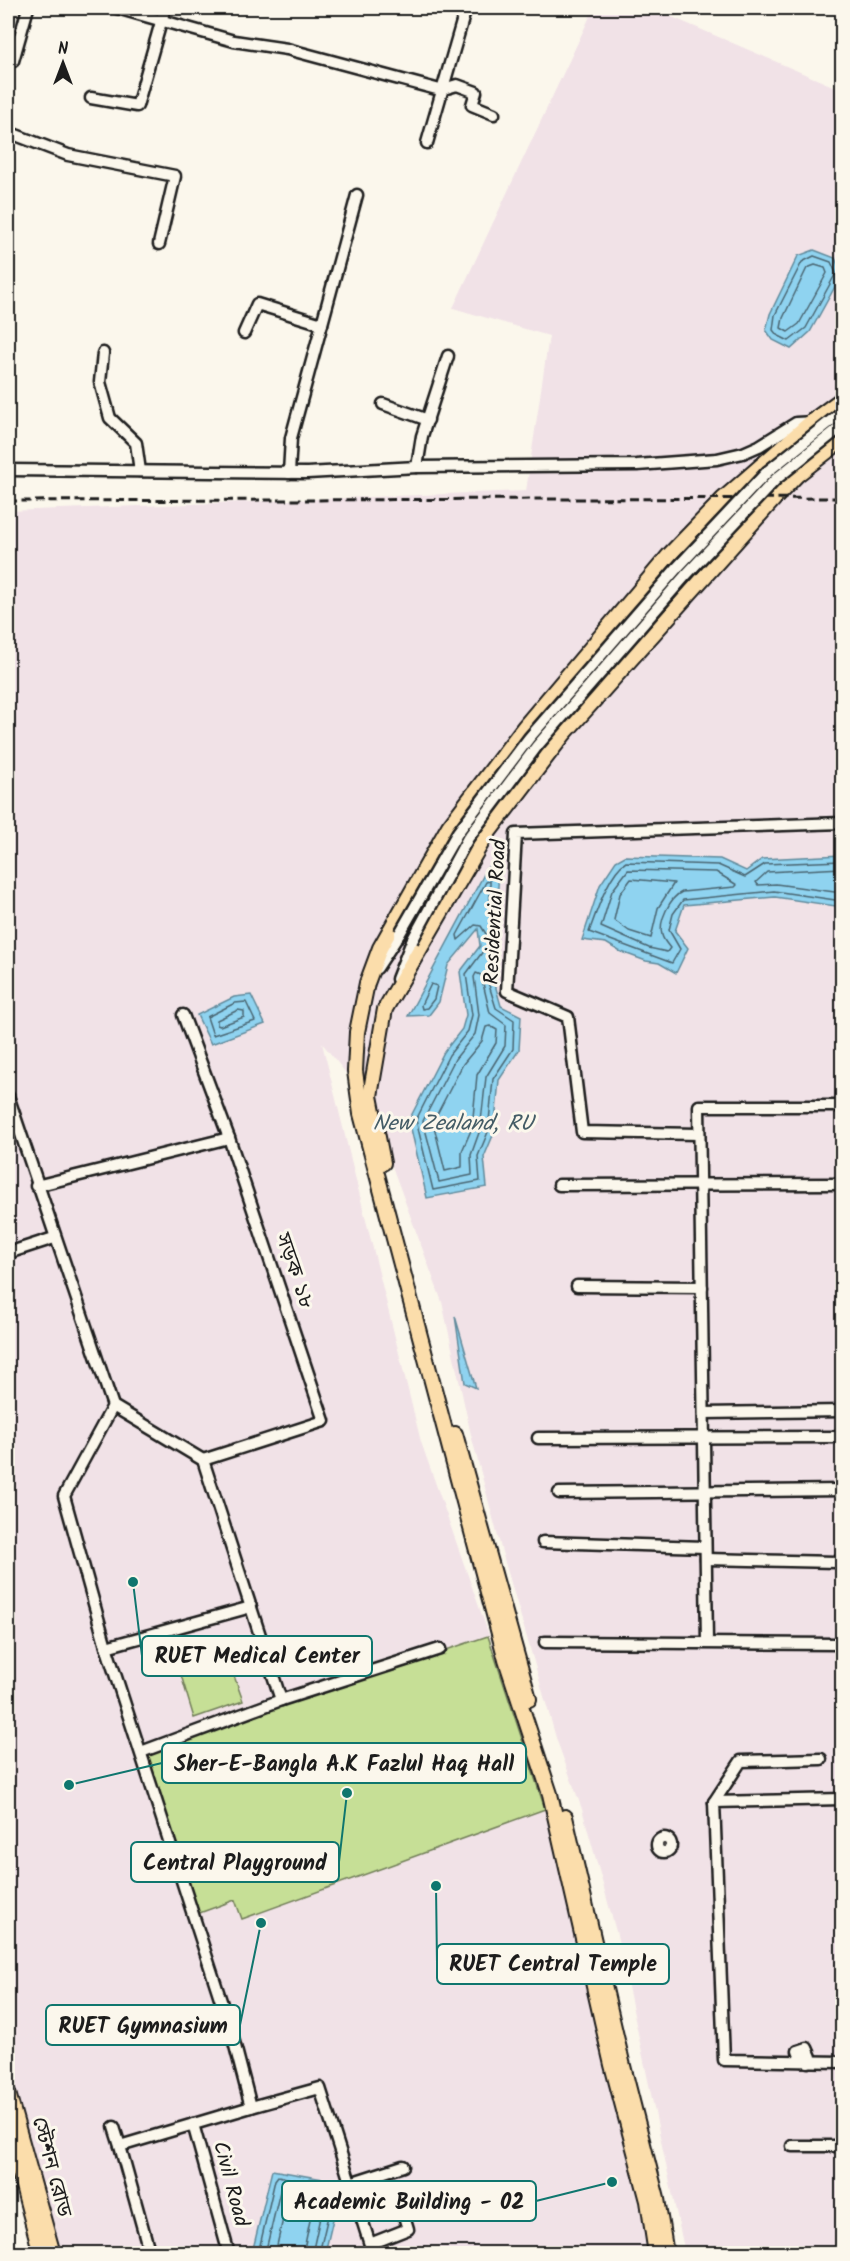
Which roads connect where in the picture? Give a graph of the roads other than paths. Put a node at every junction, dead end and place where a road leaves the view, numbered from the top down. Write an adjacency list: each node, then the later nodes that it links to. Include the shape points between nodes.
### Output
1 (28, 8): 6 (street, via 14,61)
2 (117, 8): 5 (street)
3 (165, 8): 5 (street)
4 (466, 8): 7 (street)
5 (163, 20): 7 (street, via 234,41 287,49); 8 (street, via 137,106)
6 (8, 60)
7 (444, 88): 9 (street, via 457,85 476,92 472,105); 11 (street)
8 (91, 98)
9 (494, 114)
10 (8, 132): 13 (street, via 68,156 175,176)
11 (427, 143)
12 (357, 195): 14 (street)
13 (159, 244)
14 (322, 324): 15 (street, via 257,304); 28 (street, via 291,438)
15 (244, 333)
16 (103, 353): 27 (street, via 100,382 110,417 136,443)
17 (448, 356): 21 (street)
18 (843, 399): 22 (main road)
19 (383, 404): 21 (street)
20 (843, 412): 30 (street, bridge, via 761,479 676,569 529,738 458,832 400,933)
21 (428, 420): 25 (street)
22 (811, 422): 23 (street); 25 (street, via 796,423 759,446 717,459 637,465); 30 (main road, via 723,499 670,554 525,726 449,826 380,948)
23 (843, 426): 31 (street, bridge, via 776,479 685,576 537,746 468,838 412,941)
24 (843, 440): 31 (main road, via 797,475 774,499 564,734 485,837)
25 (417, 467): 28 (street)
26 (8, 470): 27 (street)
27 (140, 471): 28 (street)
28 (289, 473)
29 (843, 823): 35 (street, Residential Road, via 516,834 507,991 568,1017 582,1132)
30 (366, 983): 87 (main road, via 355,1071 361,1114 506,1660 550,1794 612,2065 648,2201)
31 (385, 1010): 88 (main road, via 370,1096 379,1147 520,1671 559,1791 657,2199)
32 (183, 1015): 36 (street, সড়ক ১৮)
33 (8, 1096): 40 (street)
34 (843, 1106): 35 (street, via 699,1106)
35 (699, 1134): 37 (street)
36 (229, 1138): 40 (street); 51 (street, সড়ক ১৮, via 324,1421)
37 (700, 1184): 38 (street); 39 (street); 44 (street)
38 (843, 1184)
39 (559, 1185)
40 (36, 1186): 41 (street)
41 (54, 1238): 42 (street); 45 (street)
42 (8, 1252)
43 (577, 1286): 44 (street)
44 (702, 1287): 47 (street)
45 (113, 1406): 51 (street); 63 (street, via 64,1496)
46 (843, 1411): 47 (street)
47 (704, 1413): 48 (street)
48 (704, 1437): 49 (street); 50 (street); 53 (street)
49 (843, 1437)
50 (538, 1438)
51 (203, 1460): 59 (street)
52 (843, 1490): 53 (street)
53 (705, 1492): 54 (street); 56 (street)
54 (560, 1493)
55 (543, 1542): 56 (street)
56 (705, 1547): 57 (street)
57 (706, 1559): 58 (street); 61 (street)
58 (836, 1562)
59 (250, 1607): 63 (street); 65 (street)
60 (545, 1642): 61 (street)
61 (707, 1642): 62 (street)
62 (843, 1644)
63 (106, 1647): 66 (street)
64 (440, 1649): 65 (street)
65 (281, 1700): 66 (street)
66 (141, 1752): 72 (street, via 233,2037)
67 (821, 1759): 69 (street, via 741,1761)
68 (843, 1799): 69 (street)
69 (714, 1802): 70 (street, via 724,2060)
70 (843, 2062)
71 (8, 2093): 84 (main road, স্টেশন রোড)
72 (251, 2107): 73 (street); 80 (street, via 320,2088)
73 (193, 2124): 76 (street); 86 (street, Civil Road)
74 (114, 2127): 76 (street)
75 (8, 2129): 83 (main road, স্টেশন রোড)
76 (120, 2146): 85 (street)
77 (792, 2146): 78 (street)
78 (843, 2146)
79 (403, 2166): 80 (street)
80 (350, 2183): 81 (street)
81 (361, 2217): 82 (street); 82 (street, via 400,2203 406,2220 408,2229)
82 (371, 2249)
83 (41, 2253)
84 (53, 2253)
85 (150, 2253)
86 (230, 2253)
87 (656, 2253)
88 (666, 2253)

